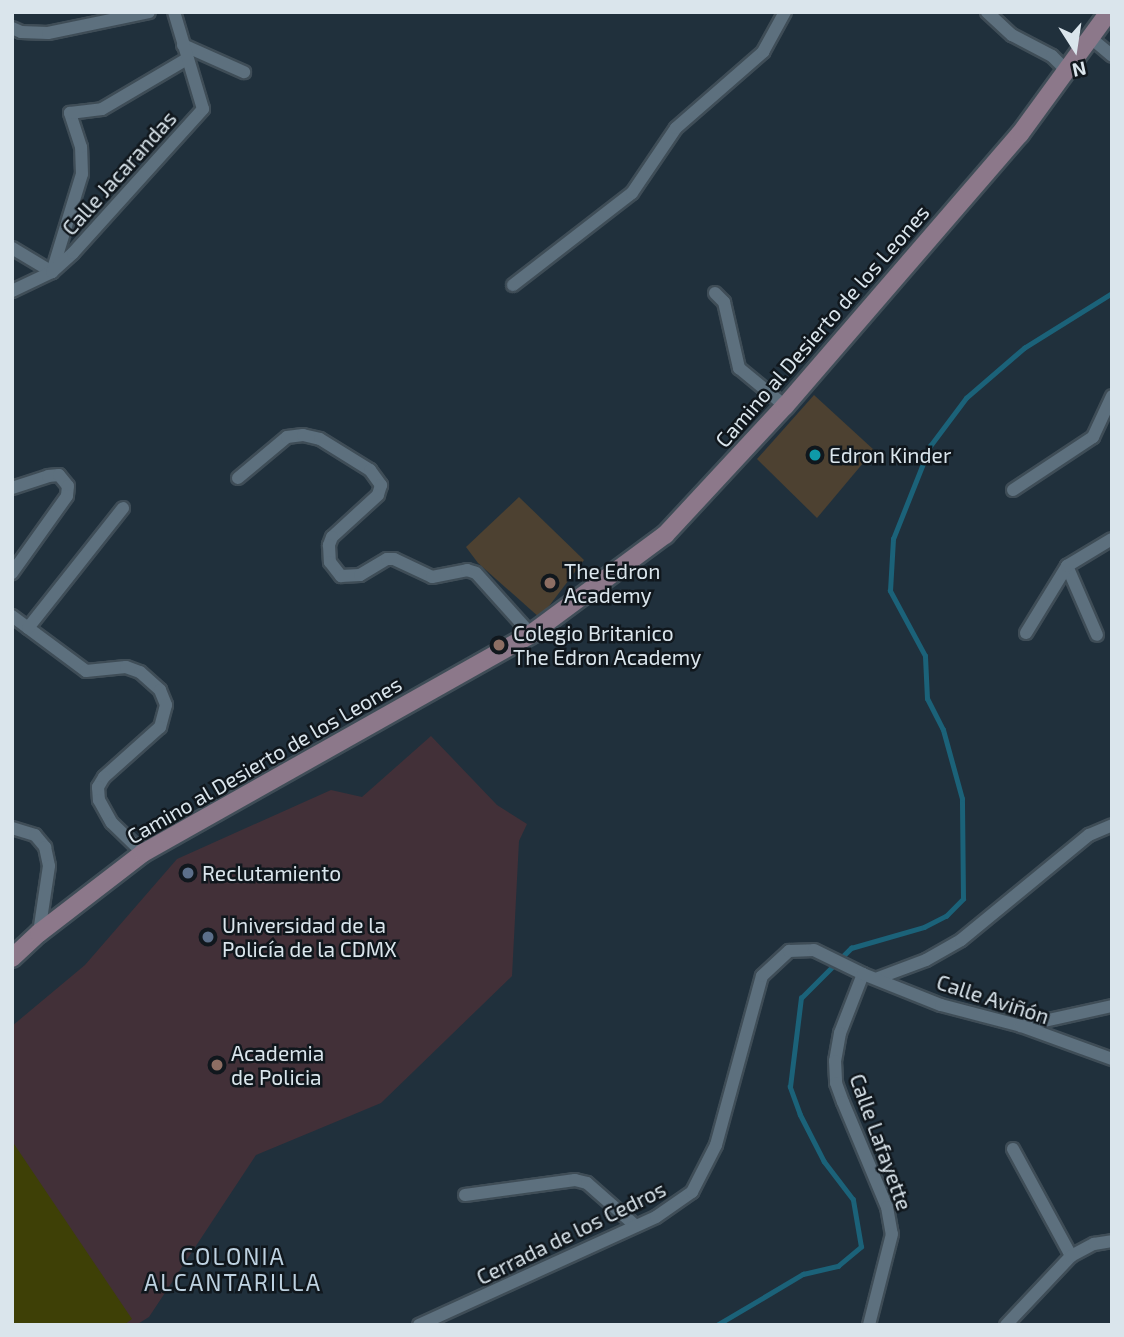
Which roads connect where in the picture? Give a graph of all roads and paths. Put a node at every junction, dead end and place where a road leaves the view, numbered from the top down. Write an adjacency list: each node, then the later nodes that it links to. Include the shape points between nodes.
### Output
1 (149, 12): 6 (street, via 48,33)
2 (174, 12): 8 (street, Calle Jacarandas)
3 (785, 12): 15 (street, via 763,52 676,128 632,193)
4 (986, 12): 11 (street)
5 (1109, 12): 7 (main road, Camino al Desierto de los Leones)
6 (16, 30)
7 (1092, 39): 9 (street); 11 (main road, Camino al Desierto de los Leones)
8 (183, 45): 10 (street, Calle Jacarandas); 12 (street)
9 (1112, 56)
10 (187, 59): 14 (street, Calle Jacarandas, via 203,109 107,219); 14 (street, via 102,109 70,113 81,147 82,174)
11 (1067, 71): 19 (main road, Camino al Desierto de los Leones, via 1020,134)
12 (244, 72)
13 (12, 248): 14 (street)
14 (52, 272): 16 (street, Calle Jacarandas)
15 (513, 285)
16 (12, 291)
17 (715, 293): 19 (street, via 724,302 739,368)
18 (1112, 396): 22 (street, via 1093,437)
19 (785, 406): 31 (main road, Camino al Desierto de los Leones, via 665,536)
20 (238, 478): 31 (street, via 287,437 320,439 370,470 381,485 378,495 332,537 330,562 341,576 360,575 387,559 432,577 458,570 476,573)
21 (12, 488): 26 (street, via 48,475 59,475 68,486 67,496)
22 (1013, 490)
23 (123, 508): 28 (street)
24 (1112, 539): 25 (street)
25 (1067, 566): 29 (street); 30 (street)
26 (12, 573)
27 (12, 616): 28 (street)
28 (28, 628): 34 (street, via 86,671 126,667 140,672 160,690 166,705 160,727 98,787 99,800 112,823)
29 (1026, 633)
30 (1097, 635)
31 (524, 638): 34 (main road, Camino al Desierto de los Leones)
32 (1112, 825): 38 (street, via 1089,835 961,940 926,960)
33 (12, 828): 35 (street, via 35,835 45,847 50,866)
34 (143, 853): 35 (main road, Camino al Desierto de los Leones)
35 (39, 933): 36 (main road, Camino al Desierto de los Leones)
36 (12, 958)
37 (861, 972): 38 (street, Calle Aviñón); 44 (street, Cerrada de los Cedros, via 814,950 789,951 762,976 708,1165 692,1192); 48 (street, Calle Lafayette, via 839,1033 835,1061 836,1083 887,1207 892,1234)
38 (878, 978): 40 (street, Calle Aviñón, via 941,1005)
39 (1112, 1006): 40 (street)
40 (1021, 1026): 41 (street, Calle Aviñón)
41 (1112, 1059)
42 (1013, 1149): 46 (street)
43 (465, 1195): 44 (street, via 575,1180 587,1183)
44 (636, 1226): 47 (street, Cerrada de los Cedros)
45 (1112, 1241): 46 (street, via 1094,1244)
46 (1072, 1256): 49 (street)
47 (419, 1325)
48 (869, 1325)
49 (1006, 1325)

